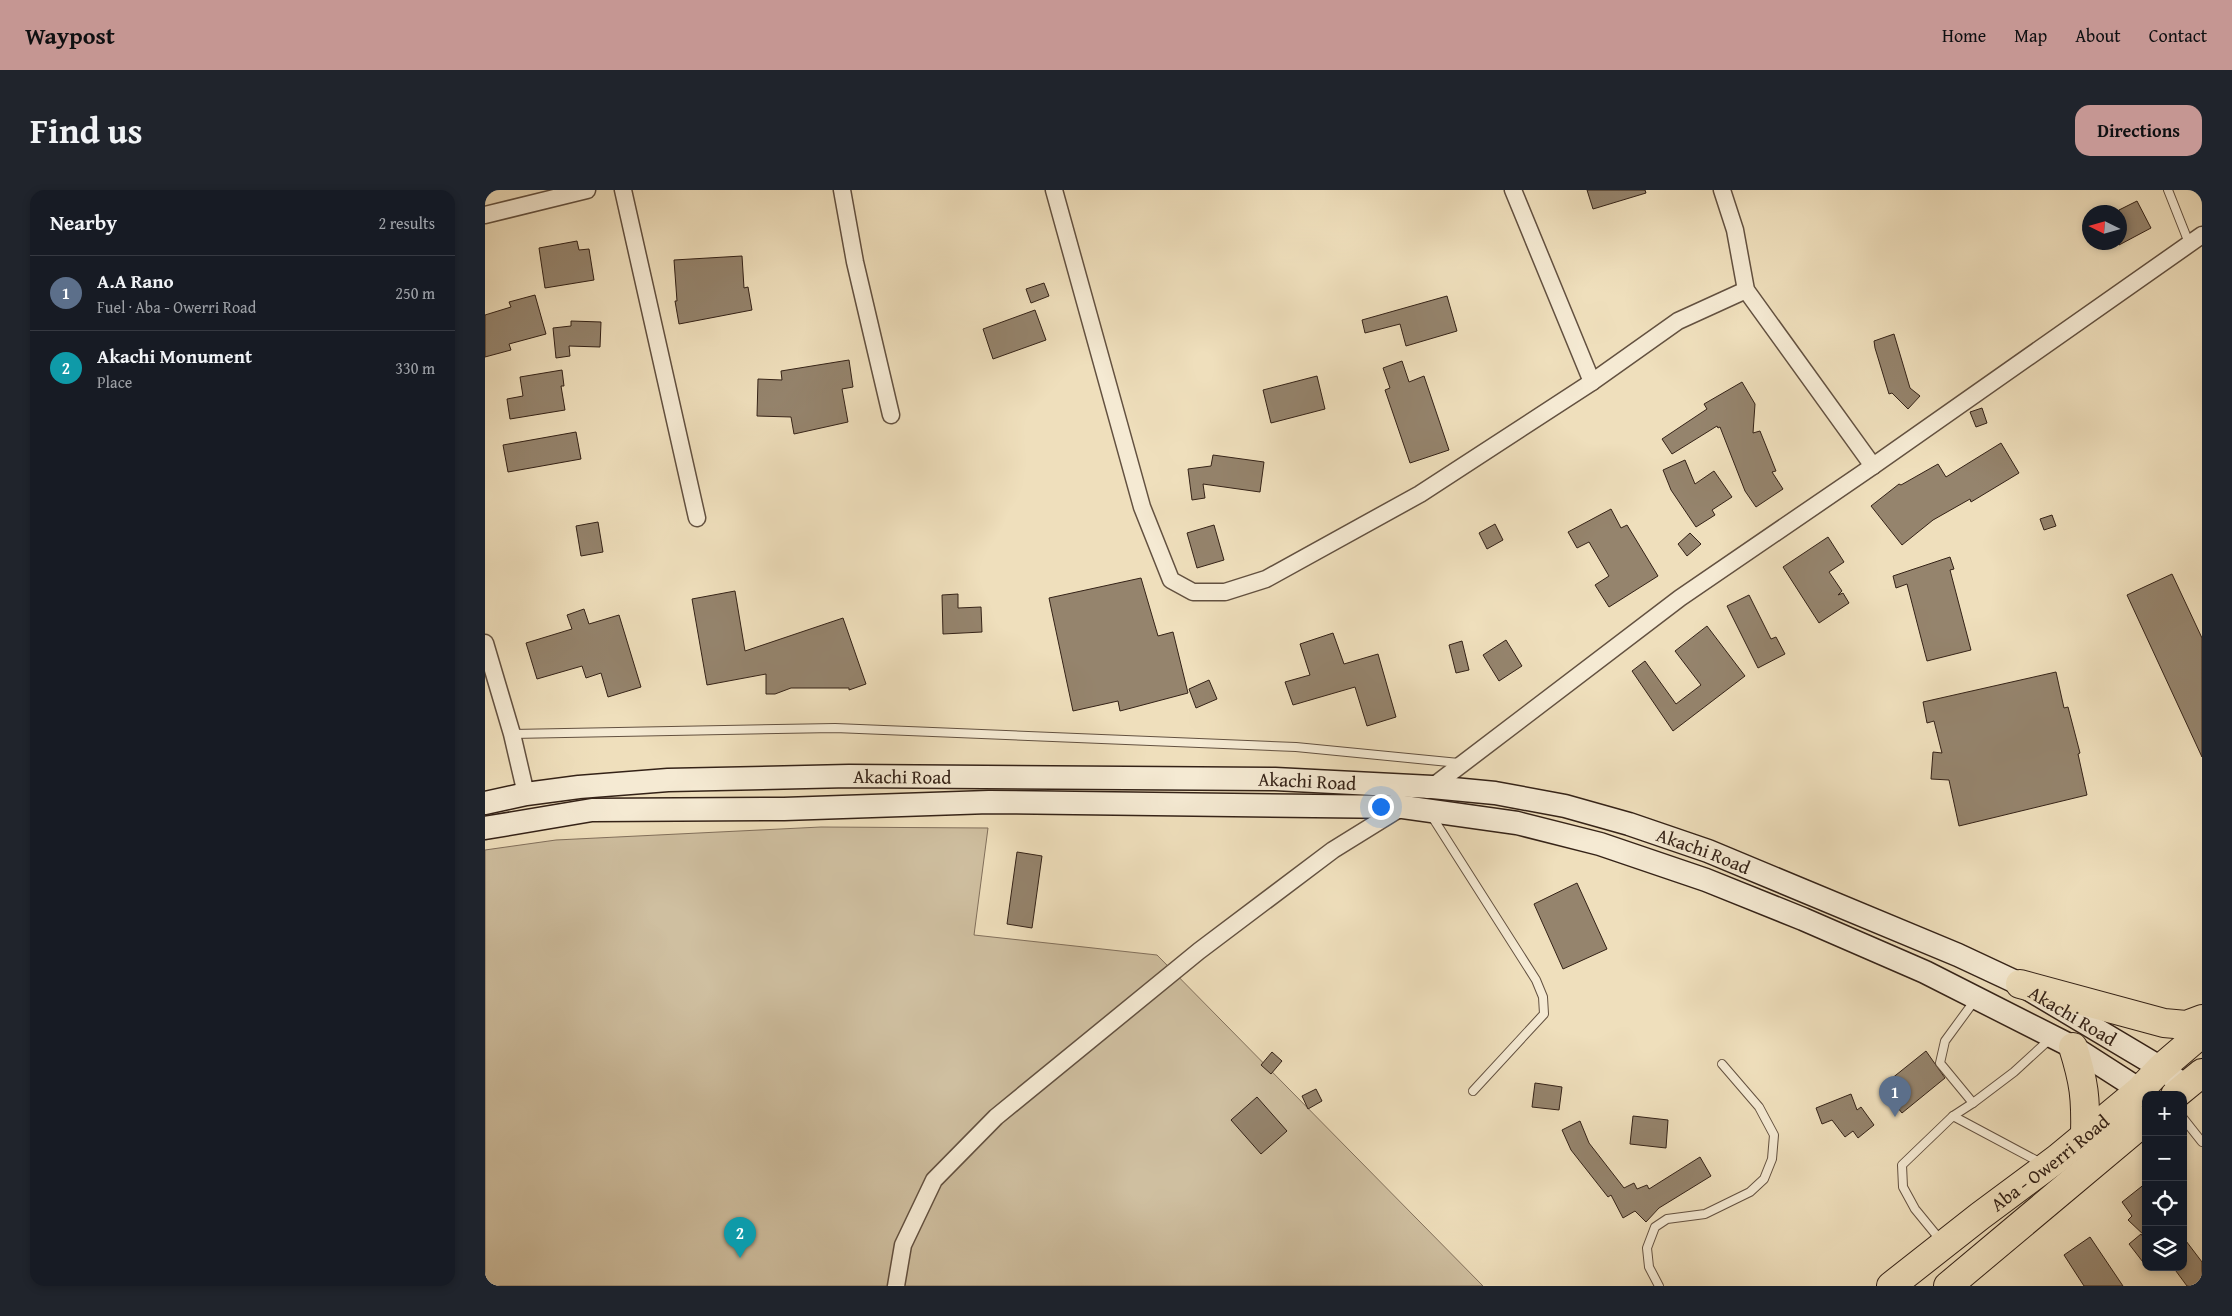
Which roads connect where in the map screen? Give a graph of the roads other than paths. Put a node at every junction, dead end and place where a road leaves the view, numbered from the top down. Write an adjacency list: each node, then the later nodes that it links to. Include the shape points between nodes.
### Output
1 (587, 190): 8 (street)
2 (623, 190): 14 (street)
3 (841, 190): 12 (street)
4 (1054, 190): 11 (street, via 1142,507 1171,580 1193,592 1225,592 1266,579 1420,494)
5 (1513, 190): 11 (street)
6 (1722, 190): 10 (street, via 1735,230)
7 (2168, 190): 9 (lane)
8 (485, 215)
9 (2196, 239): 13 (street)
10 (1746, 290): 11 (street, via 1678,321); 13 (street)
11 (1592, 382)
12 (891, 415)
13 (1873, 466): 17 (street, via 1681,598)
14 (697, 518)
15 (485, 643): 16 (street)
16 (512, 734): 17 (lane, via 835,728 1296,747); 19 (street)
17 (1461, 764): 18 (street)
18 (1432, 787): 19 (main road, Akachi Road, via 1265,779 849,776 668,780); 21 (street); 24 (main road, Akachi Road, via 1556,804 1629,824 1708,851)
19 (527, 794): 20 (main road, Akachi Road)
20 (485, 803)
21 (1403, 807): 22 (main road, Akachi Road); 23 (main road, Akachi Road, via 989,802 784,809 592,810); 44 (street, via 1333,850 1199,951 996,1116 934,1180 903,1245)
22 (1427, 809): 25 (main road, Akachi Road, via 1536,828 1600,844 1706,880 1925,972); 32 (lane, via 1543,996 1544,1014)
23 (485, 828)
24 (2020, 984): 26 (highway, via 2164,1023 2186,1025); 30 (main road, Akachi Road)
25 (1976, 999): 28 (main road, Akachi Road); 36 (lane, via 1945,1041 1940,1063)
26 (2202, 1020)
27 (2202, 1033): 30 (highway, Aba - Owerri Road)
28 (2062, 1042): 34 (main road, Akachi Road); 36 (lane); 40 (highway, via 2084,1085)
29 (1721, 1064): 45 (lane, via 1759,1107 1774,1135 1772,1159 1764,1179 1750,1192 1705,1214 1667,1219 1655,1227 1647,1248 1649,1267)
30 (2161, 1068): 31 (main road, Akachi Road); 33 (highway, Aba - Owerri Road)
31 (2191, 1084)
32 (1473, 1091)
33 (2144, 1091)
34 (2142, 1092)
35 (2142, 1094): 40 (highway, Aba - Owerri Road)
36 (1973, 1103): 37 (lane)
37 (1953, 1116): 42 (lane); 43 (lane, via 1903,1165 1903,1188 1915,1209)
38 (2142, 1123): 47 (highway, Aba - Owerri Road)
39 (2187, 1123): 41 (lane)
40 (2085, 1135): 42 (highway, Aba - Owerri Road)
41 (2202, 1142)
42 (2047, 1166): 43 (highway, Aba - Owerri Road)
43 (1944, 1244): 46 (highway, Aba - Owerri Road)
44 (896, 1286)
45 (1659, 1286)
46 (1891, 1286)
47 (1948, 1286)

